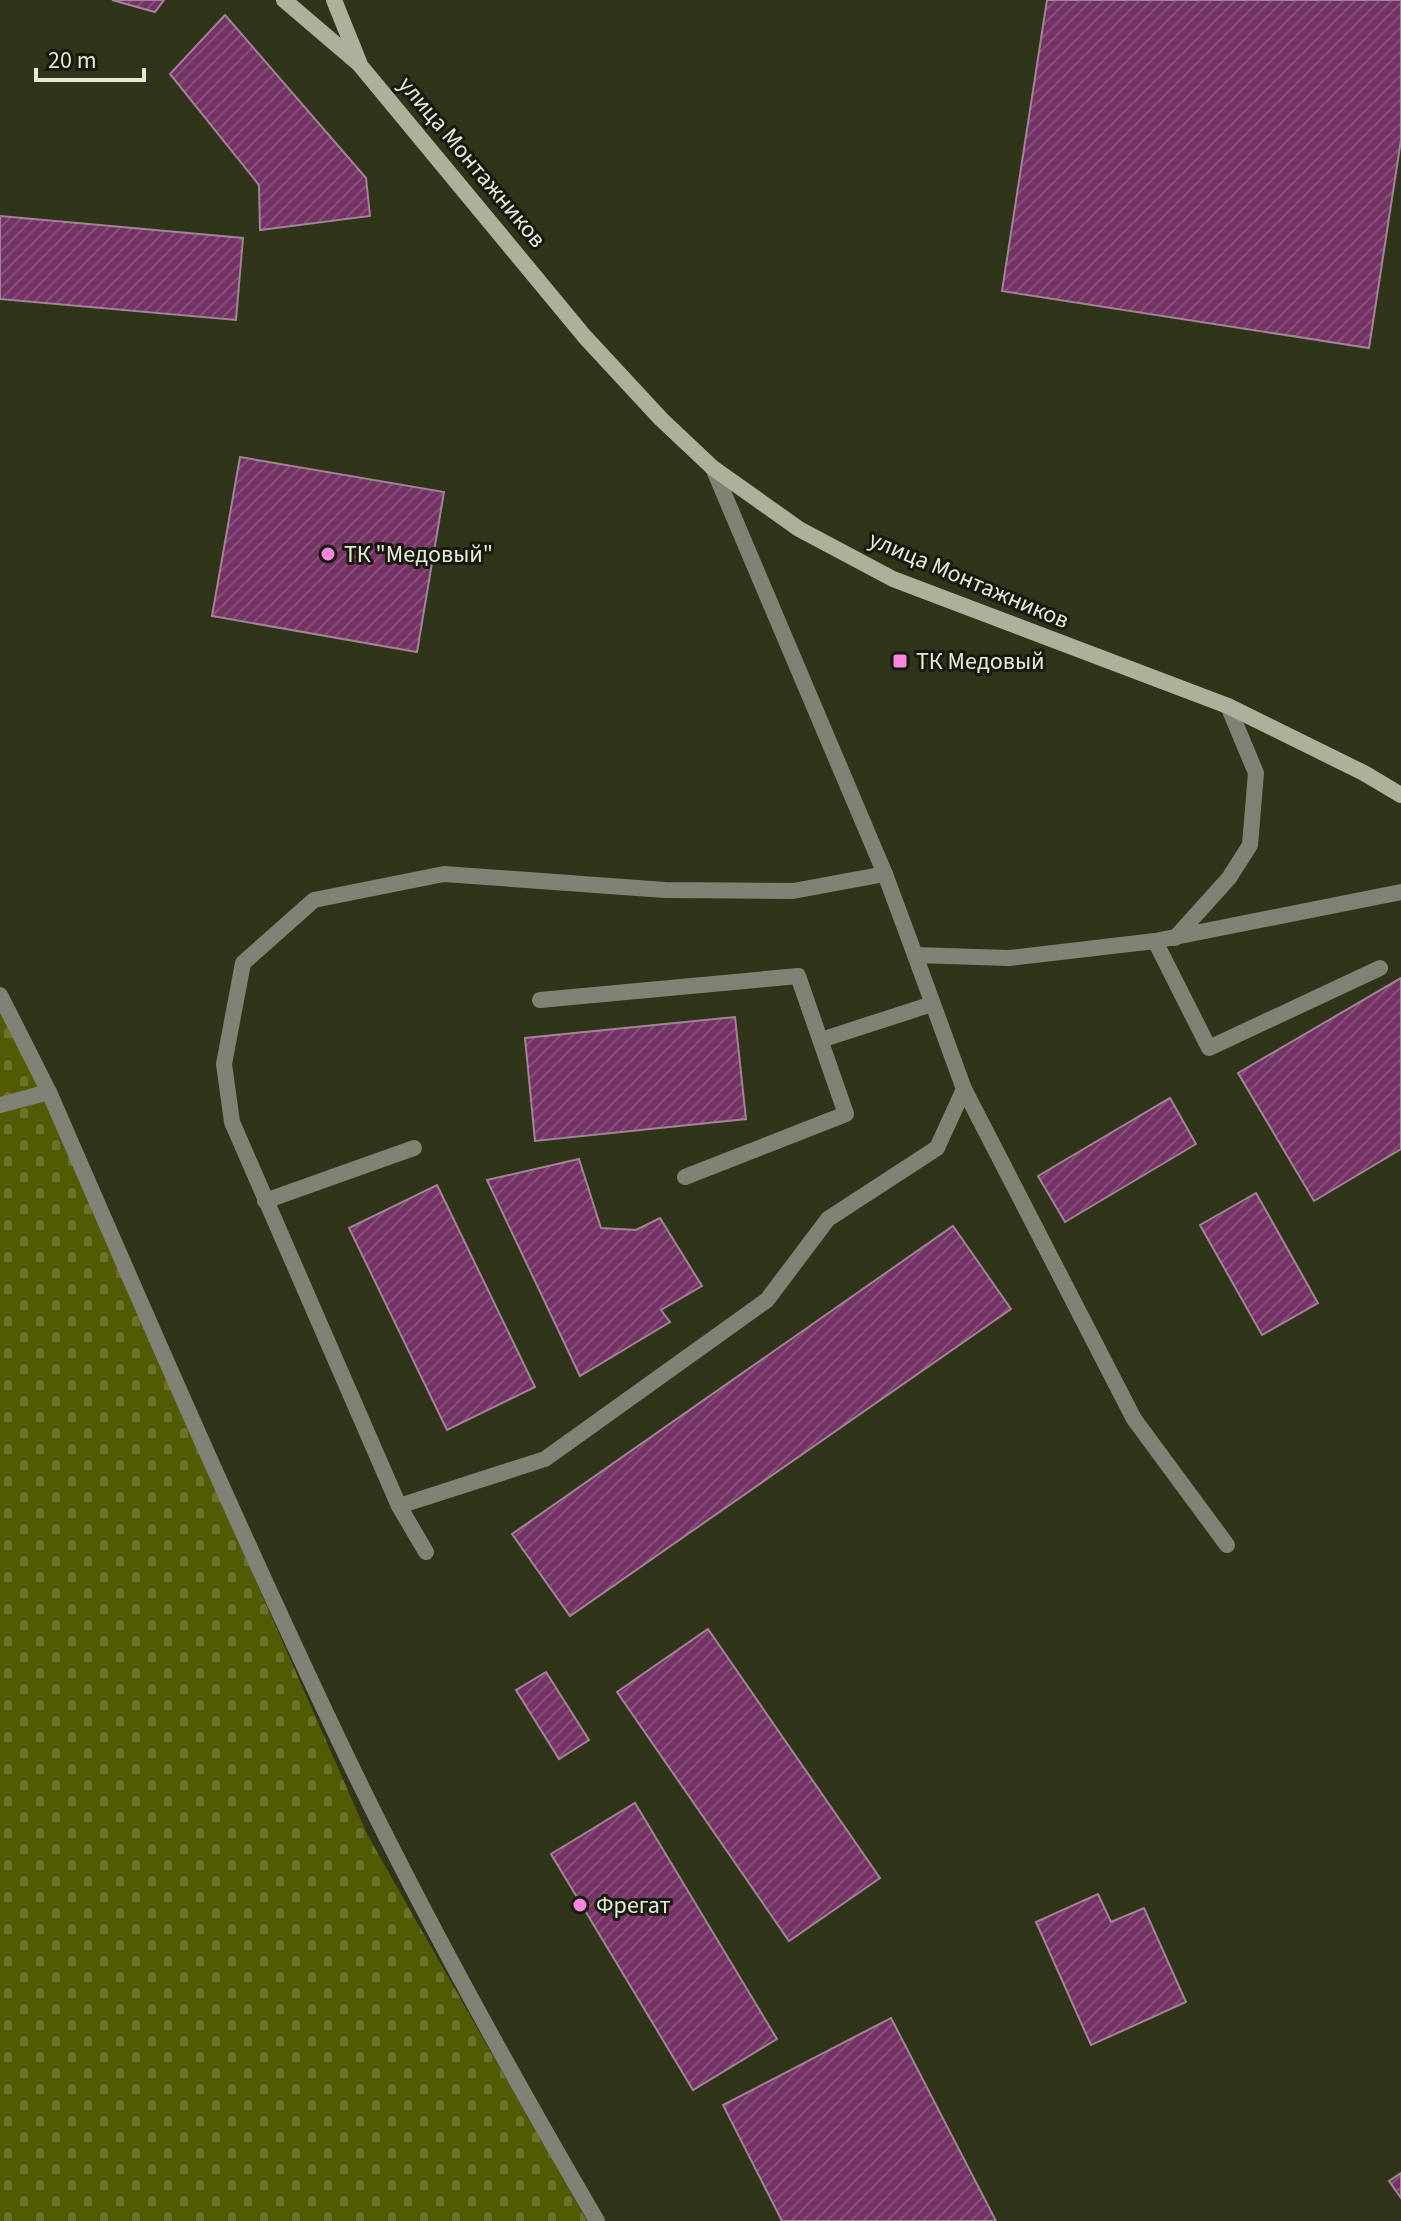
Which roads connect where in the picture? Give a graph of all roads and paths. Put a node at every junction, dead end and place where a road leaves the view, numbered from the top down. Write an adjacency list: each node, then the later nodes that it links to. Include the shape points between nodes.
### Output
1 (284, 0): 3 (main road, улица Монтажников)
2 (334, 0): 3 (main road, улица Монтажников)
3 (359, 64): 4 (main road, улица Монтажников, via 585,337)
4 (713, 468): 5 (main road, улица Монтажников, via 799,529 893,579); 7 (street)
5 (1228, 706): 6 (main road, улица Монтажников); 9 (street, via 1256,773 1250,845 1229,878)
6 (1401, 795)
7 (885, 874): 11 (street); 22 (street, via 793,891 665,890 444,874 314,900 243,963 224,1064 232,1122)
8 (1401, 892): 9 (street)
9 (1175, 938): 10 (street)
10 (1155, 941): 11 (street, via 1009,958); 12 (street, via 1209,1048)
11 (915, 955): 15 (street)
12 (1380, 968)
13 (0, 995): 18 (street)
14 (540, 1000): 16 (street, via 798,976)
15 (932, 1004): 16 (street); 17 (street)
16 (821, 1040): 21 (street, via 846,1114)
17 (964, 1089): 23 (street, via 937,1148 828,1219 767,1300 545,1459); 24 (street, via 1134,1419)
18 (49, 1092): 19 (street); 26 (street, via 336,1735 511,2073)
19 (0, 1105)
20 (414, 1148): 22 (street)
21 (685, 1177)
22 (265, 1201): 23 (street)
23 (399, 1506): 25 (street)
24 (1227, 1545)
25 (426, 1552)
26 (597, 2221)

